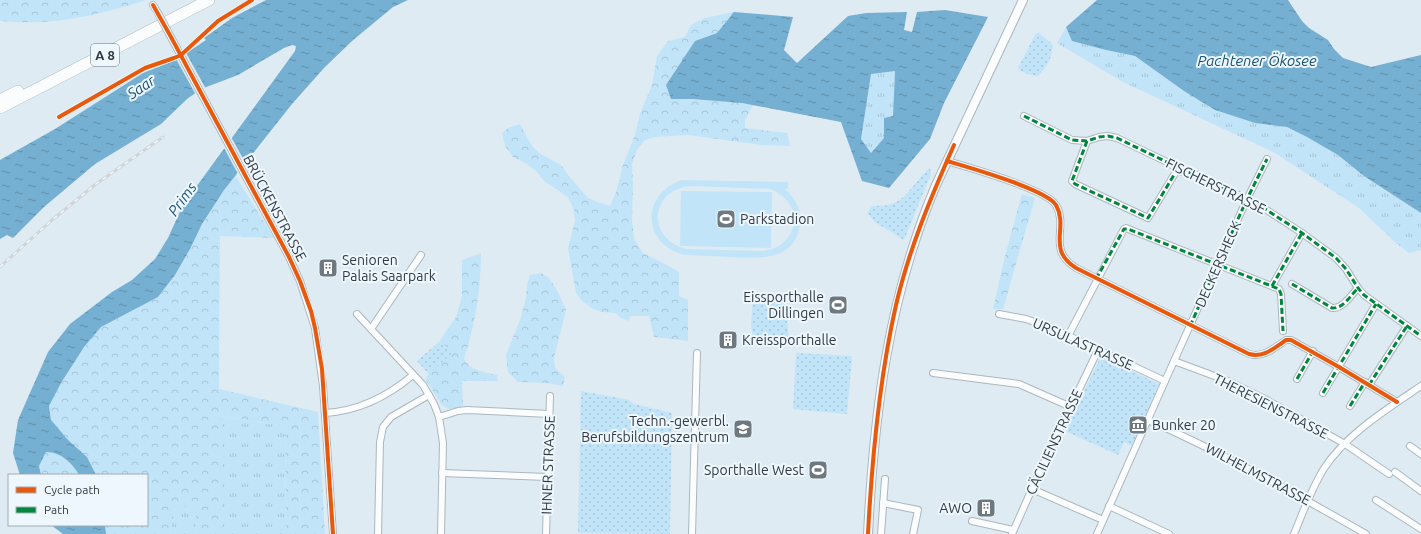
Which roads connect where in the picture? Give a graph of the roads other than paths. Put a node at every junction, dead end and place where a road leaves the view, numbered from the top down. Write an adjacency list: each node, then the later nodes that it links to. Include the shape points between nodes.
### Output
1 (194, 0): 5 (highway, A 8)
2 (209, 0): 6 (highway, A 8)
3 (1023, 0): 10 (street)
4 (153, 5): 46 (street, BRÜCKENSTRASSE, bridge, via 300,280 315,328 322,368)
5 (0, 100)
6 (0, 108)
7 (1024, 116): 8 (street, FISCHERSTRASSE, via 1072,140)
8 (1087, 140): 11 (street, FISCHERSTRASSE, via 1108,136 1117,138 1169,162); 11 (street, via 1072,181 1148,218)
9 (1267, 159): 12 (street, DECKERSHECK)
10 (947, 161): 16 (street, via 1043,194 1052,201 1058,211 1059,245 1063,256 1070,265); 71 (street, via 912,249 888,341 873,457)
11 (1178, 170): 12 (street, FISCHERSTRASSE, via 1195,174)
12 (1247, 199): 13 (street, FISCHERSTRASSE); 15 (street, DECKERSHECK)
13 (1302, 233): 18 (street); 19 (street, FISCHERSTRASSE, via 1336,258)
14 (421, 255): 25 (street)
15 (1218, 264): 16 (street, via 1128,228 1124,229); 18 (street); 23 (street, DECKERSHECK)
16 (1096, 279): 23 (street); 27 (street)
17 (1292, 284): 19 (street, via 1332,308 1341,306)
18 (1272, 286): 26 (street, via 1279,289 1281,294)
19 (1358, 288): 20 (street, FISCHERSTRASSE)
20 (1376, 304): 24 (street, FISCHERSTRASSE); 33 (street)
21 (357, 314): 25 (street)
22 (999, 314): 27 (street, URSULASTRASSE, via 1033,322)
23 (1190, 326): 30 (street, via 1256,356 1286,340); 32 (street, DECKERSHECK)
24 (1407, 326): 28 (street, FISCHERSTRASSE); 38 (street)
25 (371, 329): 35 (street)
26 (1282, 331)
27 (1068, 336): 29 (street, URSULASTRASSE)
28 (1421, 336)
29 (1098, 350): 37 (street, URSULASTRASSE); 45 (street, CÄCILIENSTRASSE)
30 (1313, 351): 33 (street); 36 (street)
31 (697, 353): 70 (street)
32 (1174, 361): 37 (street, DECKERSHECK); 50 (street, THERESIENSTRASSE, via 1245,389)
33 (1339, 367): 38 (street); 40 (street)
34 (933, 373): 45 (street, via 1019,384)
35 (413, 375): 41 (street); 46 (street, via 392,391 366,405)
36 (1297, 378)
37 (1165, 381): 49 (street, DECKERSHECK)
38 (1367, 384): 43 (street); 44 (street)
39 (1421, 386): 43 (street)
40 (1323, 393)
41 (429, 395): 48 (street); 67 (street, via 391,417 383,427 380,442)
42 (550, 396): 47 (street, IHNER STRASSE)
43 (1397, 402): 50 (street)
44 (1350, 406)
45 (1071, 407): 56 (street, CÄCILIENSTRASSE)
46 (325, 413): 66 (street, BRÜCKENSTRASSE)
47 (549, 414): 48 (street, via 467,410); 54 (street, IHNER STRASSE)
48 (439, 417): 53 (street)
49 (1148, 420): 58 (street, WILHELMSTRASSE, via 1225,455); 61 (street, DECKERSHECK)
50 (1344, 444): 57 (street, THERESIENSTRASSE); 58 (street, via 1324,469)
51 (1410, 446): 52 (street)
52 (1421, 454)
53 (442, 473): 54 (street); 68 (street)
54 (547, 477): 69 (street, IHNER STRASSE)
55 (885, 479): 60 (street)
56 (1032, 489): 62 (street); 65 (street, CÄCILIENSTRASSE)
57 (1421, 491)
58 (1307, 500): 76 (street); 77 (street, WILHELMSTRASSE)
59 (1376, 500): 64 (street)
60 (883, 503): 72 (street); 73 (street, via 918,510)
61 (1109, 506): 62 (street, DECKERSHECK); 75 (street)
62 (1103, 520): 74 (street, DECKERSHECK)
63 (972, 521): 65 (street)
64 (1421, 529)
65 (1013, 532)
66 (333, 534)
67 (378, 534)
68 (441, 534)
69 (546, 534)
70 (692, 534)
71 (868, 534)
72 (881, 534)
73 (913, 534)
74 (1097, 534)
75 (1170, 534)
76 (1294, 534)
77 (1366, 534)

